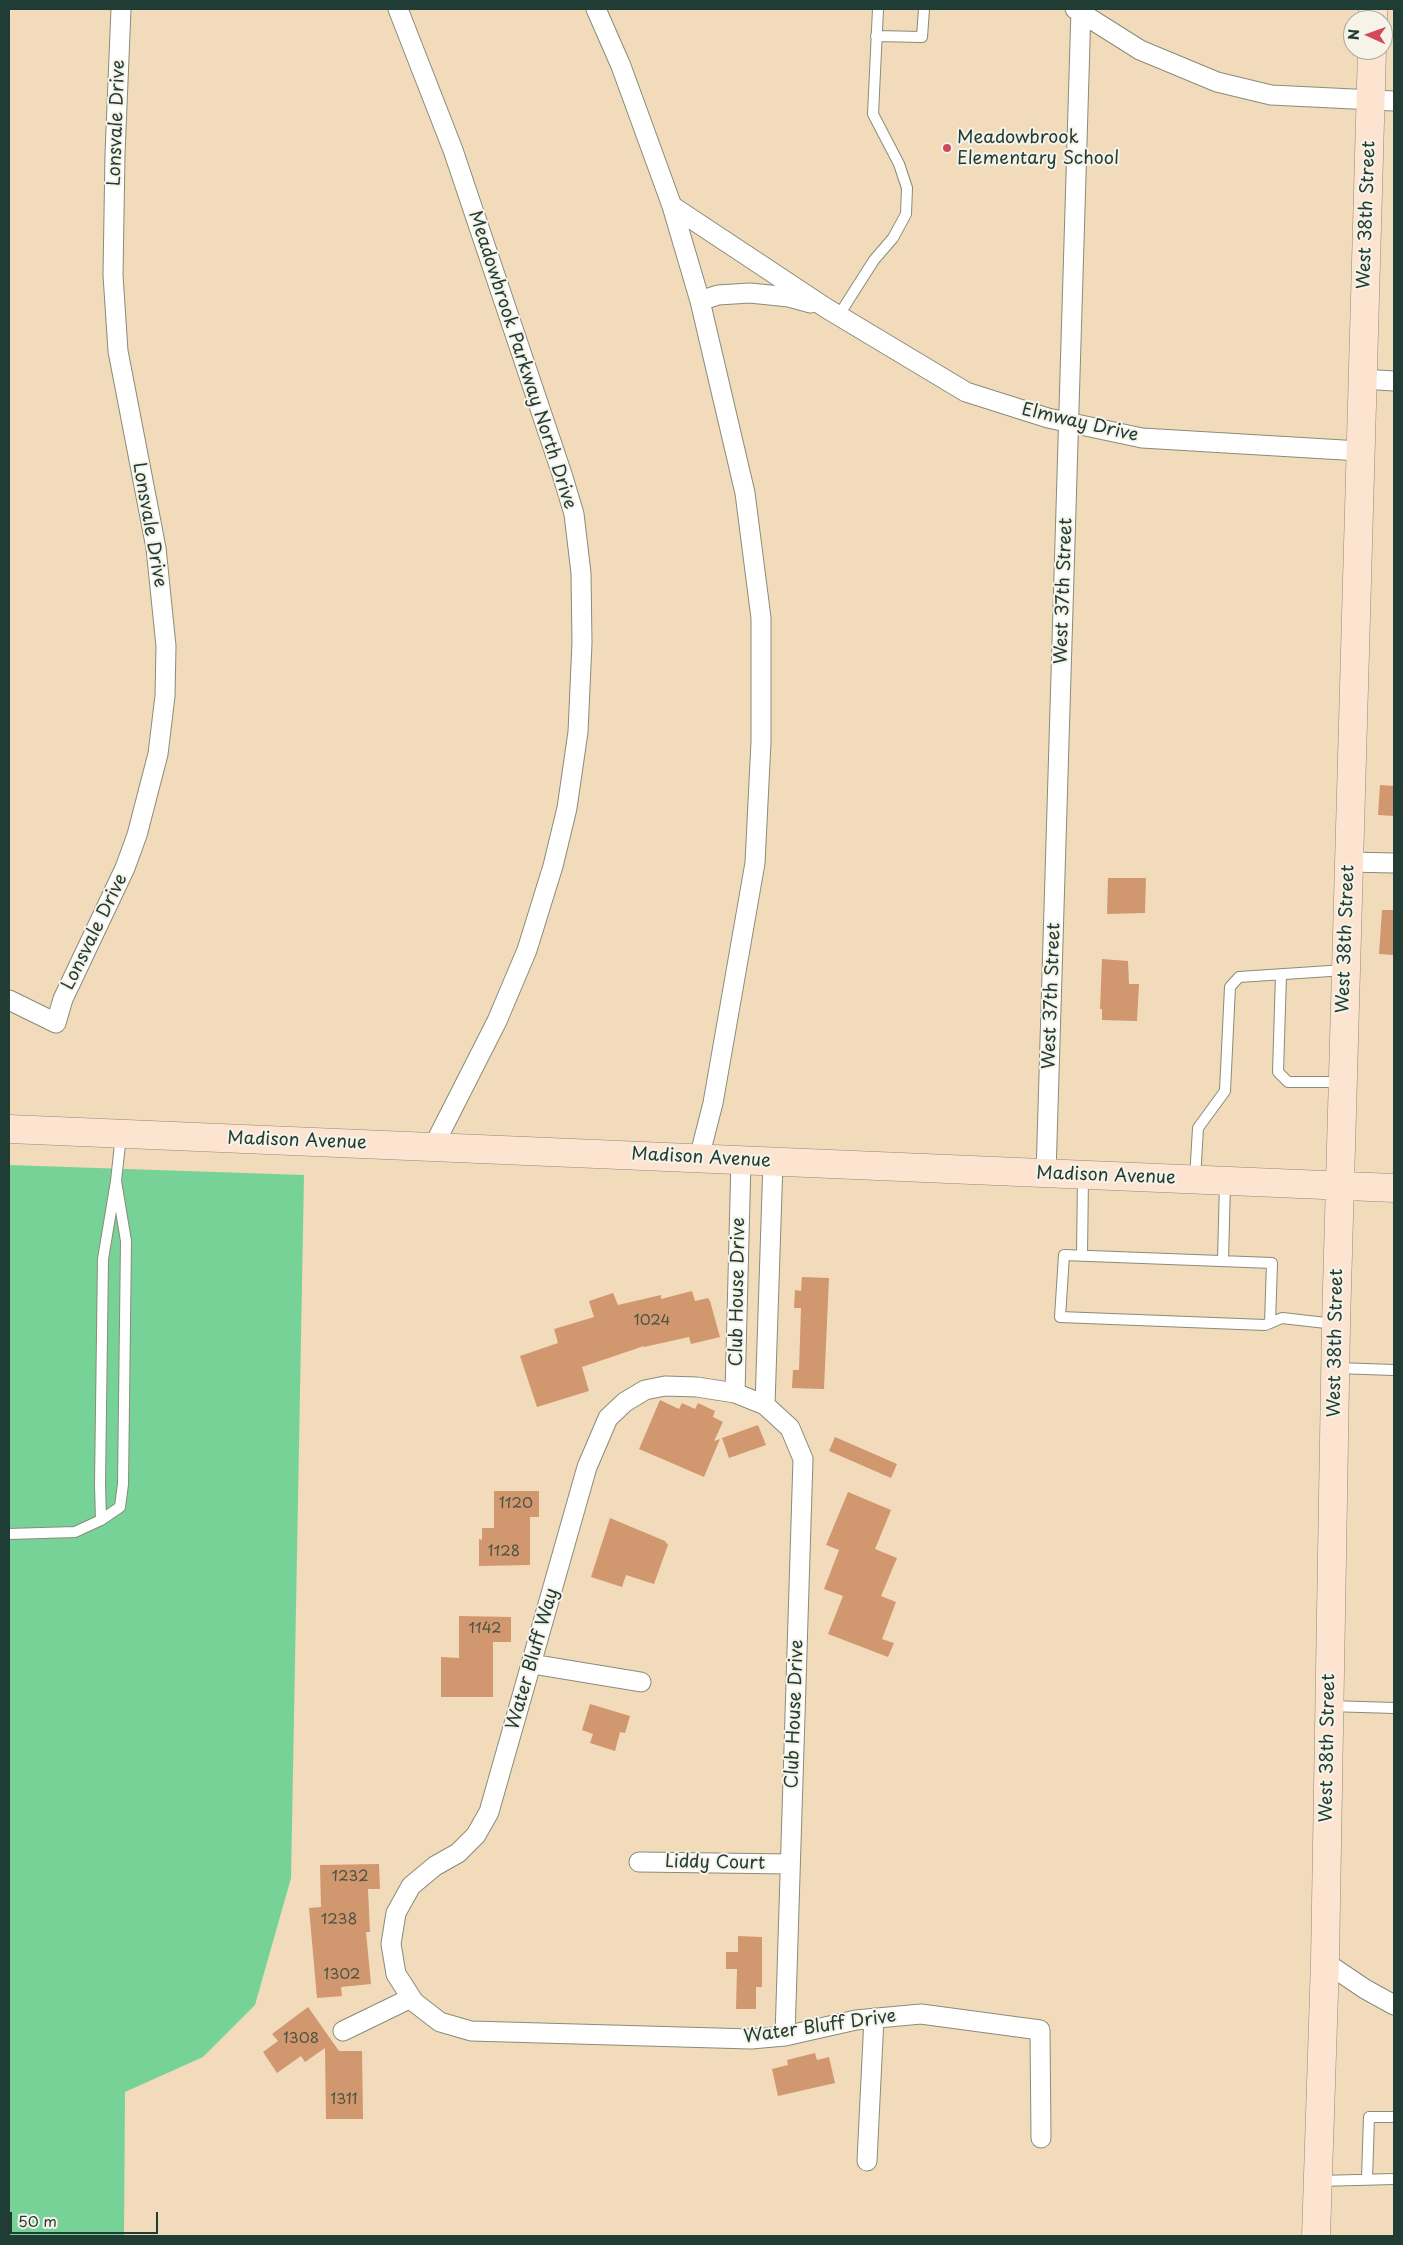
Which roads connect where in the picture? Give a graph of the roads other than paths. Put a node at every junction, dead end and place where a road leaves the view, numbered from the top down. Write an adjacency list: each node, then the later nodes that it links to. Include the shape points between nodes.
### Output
1 (121, 9): 21 (street, Lonsvale Drive, via 113,275 118,351 156,548 166,646 165,696 158,754 137,835 125,868 63,999 56,1023)
2 (398, 9): 25 (street, Meadowbrook Parkway North Drive, via 453,150 562,474 574,514 581,573 578,732 567,808 553,866 527,950 500,1013)
3 (596, 9): 10 (street, via 621,66)
4 (878, 9): 7 (lane)
5 (924, 9): 7 (lane, via 922,37)
6 (1079, 10): 9 (street, via 1140,50 1217,82 1271,95); 15 (street, West 37th Street)
7 (876, 36): 12 (lane, via 873,114 900,164 906,188 906,214 893,238)
8 (1374, 60): 9 (main road, West 38th Street)
9 (1382, 101): 13 (main road, West 38th Street)
10 (672, 206): 11 (street); 12 (street, Elmway Drive)
11 (700, 301): 12 (street, Elmway Drive, via 718,295 750,293 789,297); 26 (street, via 746,493 761,618 761,742 755,863 713,1103)
12 (833, 311): 15 (street, Elmway Drive, via 966,392)
13 (1362, 379): 14 (street); 16 (main road, West 38th Street)
14 (1394, 381)
15 (1070, 422): 16 (street, Elmway Drive, via 1142,438); 29 (street, West 37th Street)
16 (1360, 451): 17 (main road, West 38th Street)
17 (1348, 862): 18 (street); 19 (main road, West 38th Street)
18 (1394, 863)
19 (1346, 970): 20 (lane); 22 (main road, West 38th Street)
20 (1281, 974): 22 (lane, via 1278,1072 1288,1082); 31 (lane, via 1239,977 1230,987 1225,1091 1198,1128)
21 (9, 1000)
22 (1342, 1082): 34 (main road, West 38th Street)
23 (9, 1129): 24 (main road, Madison Avenue)
24 (121, 1134): 25 (main road, Madison Avenue); 32 (lane)
25 (433, 1147): 26 (main road, Madison Avenue)
26 (699, 1158): 27 (main road, Madison Avenue)
27 (741, 1160): 28 (main road, Madison Avenue); 42 (street, Club House Drive)
28 (773, 1161): 29 (main road, Madison Avenue); 43 (street, Club House Drive)
29 (1046, 1174): 30 (main road, Madison Avenue)
30 (1083, 1175): 31 (main road, Madison Avenue); 36 (lane)
31 (1195, 1180): 33 (main road, Madison Avenue)
32 (116, 1181): 44 (lane, via 104,1259); 44 (lane, via 126,1242 123,1484 120,1508)
33 (1225, 1181): 34 (main road, Madison Avenue); 37 (lane)
34 (1340, 1186): 35 (main road, Madison Avenue); 39 (main road, West 38th Street)
35 (1394, 1188)
36 (1082, 1256): 37 (lane); 38 (lane, via 1064,1255 1060,1316)
37 (1223, 1261): 38 (lane, via 1272,1263)
38 (1270, 1323): 39 (lane, via 1282,1318)
39 (1336, 1324): 40 (main road, West 38th Street)
40 (1336, 1368): 41 (lane); 48 (main road, West 38th Street)
41 (1394, 1370)
42 (735, 1393): 43 (street, Club House Drive); 46 (street, Water Bluff Way, via 696,1387 652,1388 625,1402 608,1418 587,1466)
43 (765, 1405): 51 (street, Club House Drive, via 790,1428 803,1459)
44 (101, 1520): 45 (lane, via 75,1532)
45 (9, 1534)
46 (532, 1664): 47 (street); 53 (street, Water Bluff Way, via 488,1812 476,1835 458,1853 435,1866 411,1886 396,1913 391,1944 396,1974)
47 (640, 1682)
48 (1328, 1706): 49 (lane); 52 (main road, West 38th Street)
49 (1394, 1708)
50 (639, 1862): 51 (street, Liddy Court)
51 (790, 1864): 57 (street, Club House Drive)
52 (1325, 1962): 54 (street); 63 (main road, West 38th Street)
53 (411, 1998): 56 (street); 57 (street, Water Bluff Drive, via 440,2022 471,2031 751,2040)
54 (1394, 2006)
55 (874, 2018): 57 (street, Water Bluff Drive); 59 (street, Water Bluff Drive, via 921,2014 1040,2030); 60 (street)
56 (343, 2031)
57 (785, 2036)
58 (1394, 2117): 61 (lane, via 1369,2117)
59 (1042, 2138)
60 (867, 2161)
61 (1368, 2179): 62 (lane); 63 (lane)
62 (1394, 2179)
63 (1318, 2181): 64 (main road, West 38th Street)
64 (1316, 2236)

